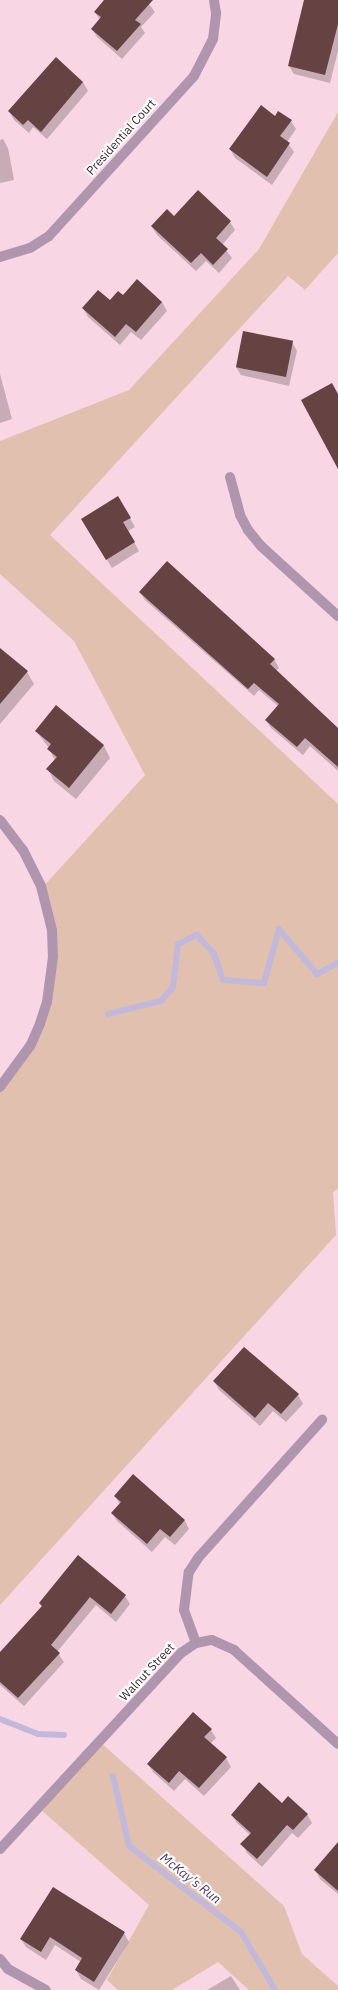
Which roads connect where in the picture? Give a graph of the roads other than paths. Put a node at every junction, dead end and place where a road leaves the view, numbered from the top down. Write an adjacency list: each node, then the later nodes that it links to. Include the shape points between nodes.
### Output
1 (214, 0): 2 (street, Presidential Court, via 216,13 213,39 194,76 49,236 30,248)
2 (0, 257)
3 (230, 477): 4 (street, via 240,515 248,530 261,546)
4 (338, 616)
5 (0, 820): 6 (street, via 23,850 41,886 52,930 53,957 47,1002 40,1024 30,1046)
6 (0, 1087)
7 (322, 1420): 8 (street, via 198,1558 189,1572 184,1610)
8 (196, 1643): 9 (street, via 212,1640 234,1650); 10 (street, Walnut Street, via 181,1653)
9 (338, 1744)
10 (0, 1849)
11 (0, 1959): 12 (street, via 8,1969)
12 (46, 1990)

